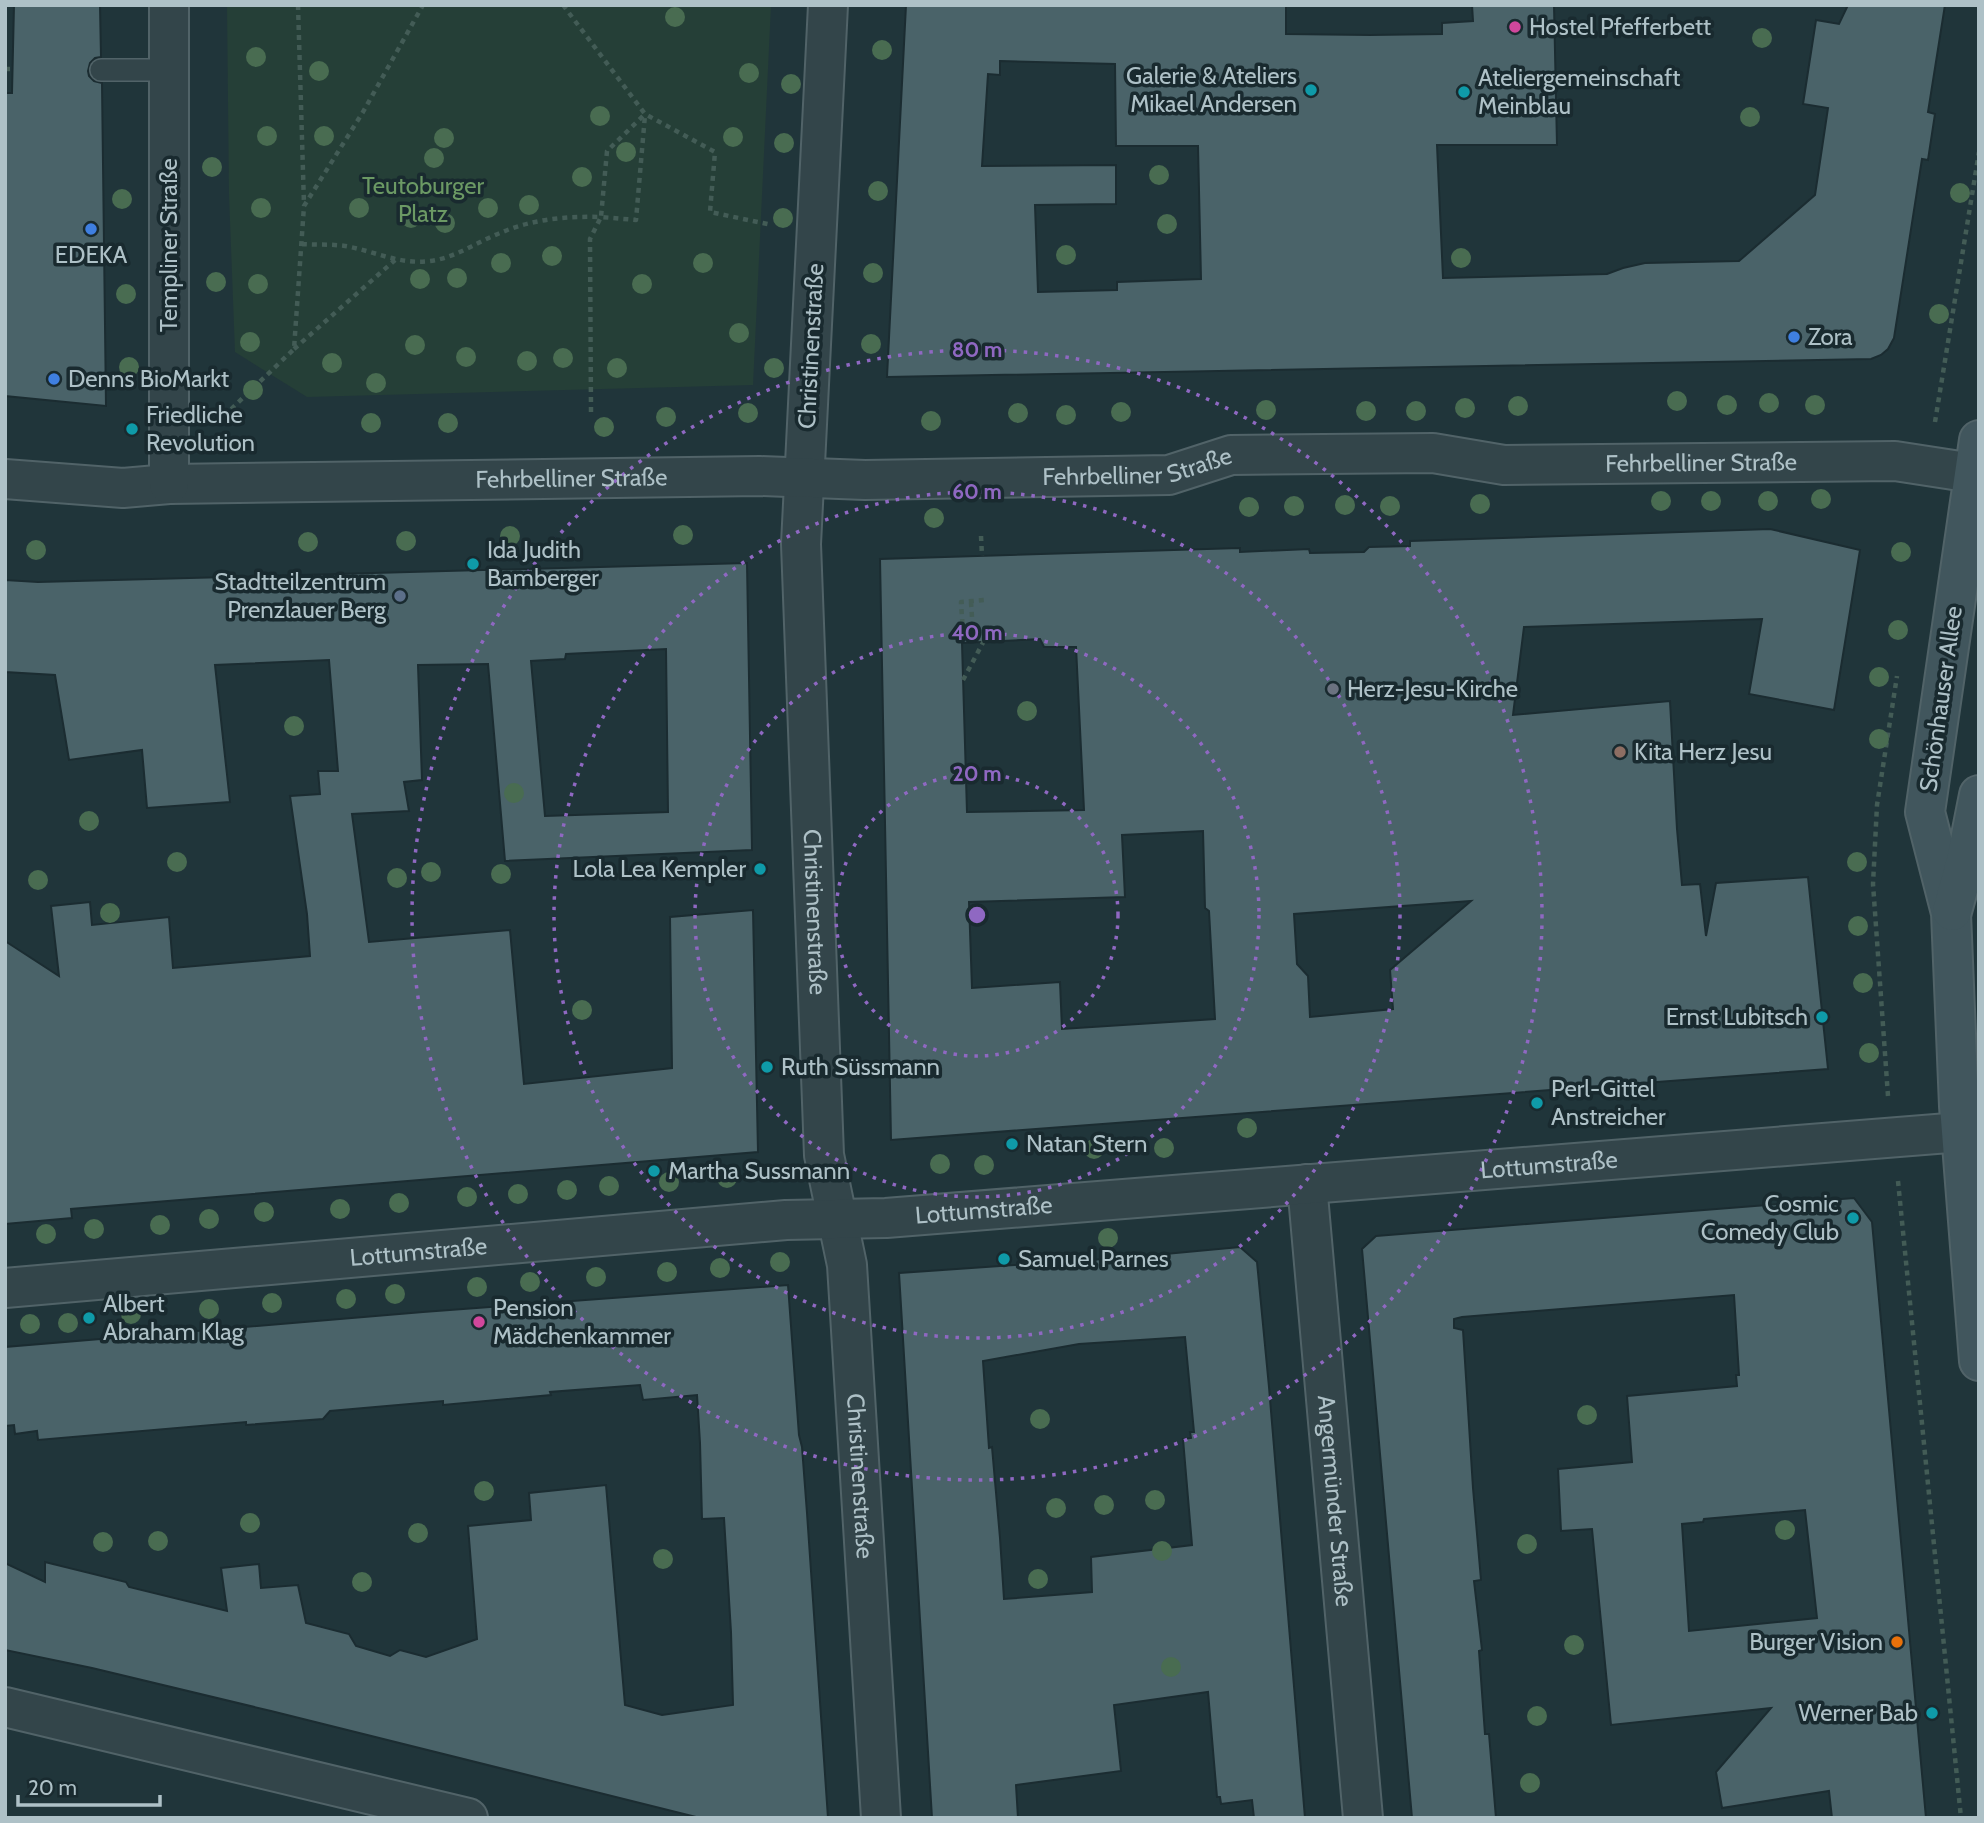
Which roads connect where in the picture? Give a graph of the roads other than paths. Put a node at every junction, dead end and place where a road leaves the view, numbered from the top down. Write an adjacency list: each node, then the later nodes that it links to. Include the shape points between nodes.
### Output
1 (169, 5): 4 (street, Templiner Straße)
2 (828, 5): 6 (street, Christinenstraße)
3 (102, 70): 4 (lane)
4 (169, 70): 8 (street, Templiner Straße)
5 (1976, 456): 6 (street, Fehrbelliner Straße, via 1504,465 1433,453 1231,455 1169,475); 10 (main road, Schönhauser Allee, via 1925,812)
6 (805, 478): 8 (street, Fehrbelliner Straße); 13 (street, Christinenstraße, via 801,544 824,1155)
7 (5, 479): 8 (street, Fehrbelliner Straße, via 123,488)
8 (169, 484)
9 (1979, 795): 10 (main road, Schönhauser Allee)
10 (1951, 913): 11 (main road, Schönhauser Allee)
11 (1961, 1132): 12 (street, Lottumstraße); 15 (main road, Schönhauser Allee)
12 (1307, 1184): 13 (street, Lottumstraße); 19 (street, Angermünder Straße)
13 (837, 1219): 14 (street, Lottumstraße); 18 (street, Christinenstraße, via 847,1265)
14 (5, 1288)
15 (1979, 1361)
16 (5, 1707): 17 (street)
17 (468, 1818)
18 (881, 1818)
19 (1363, 1818)

